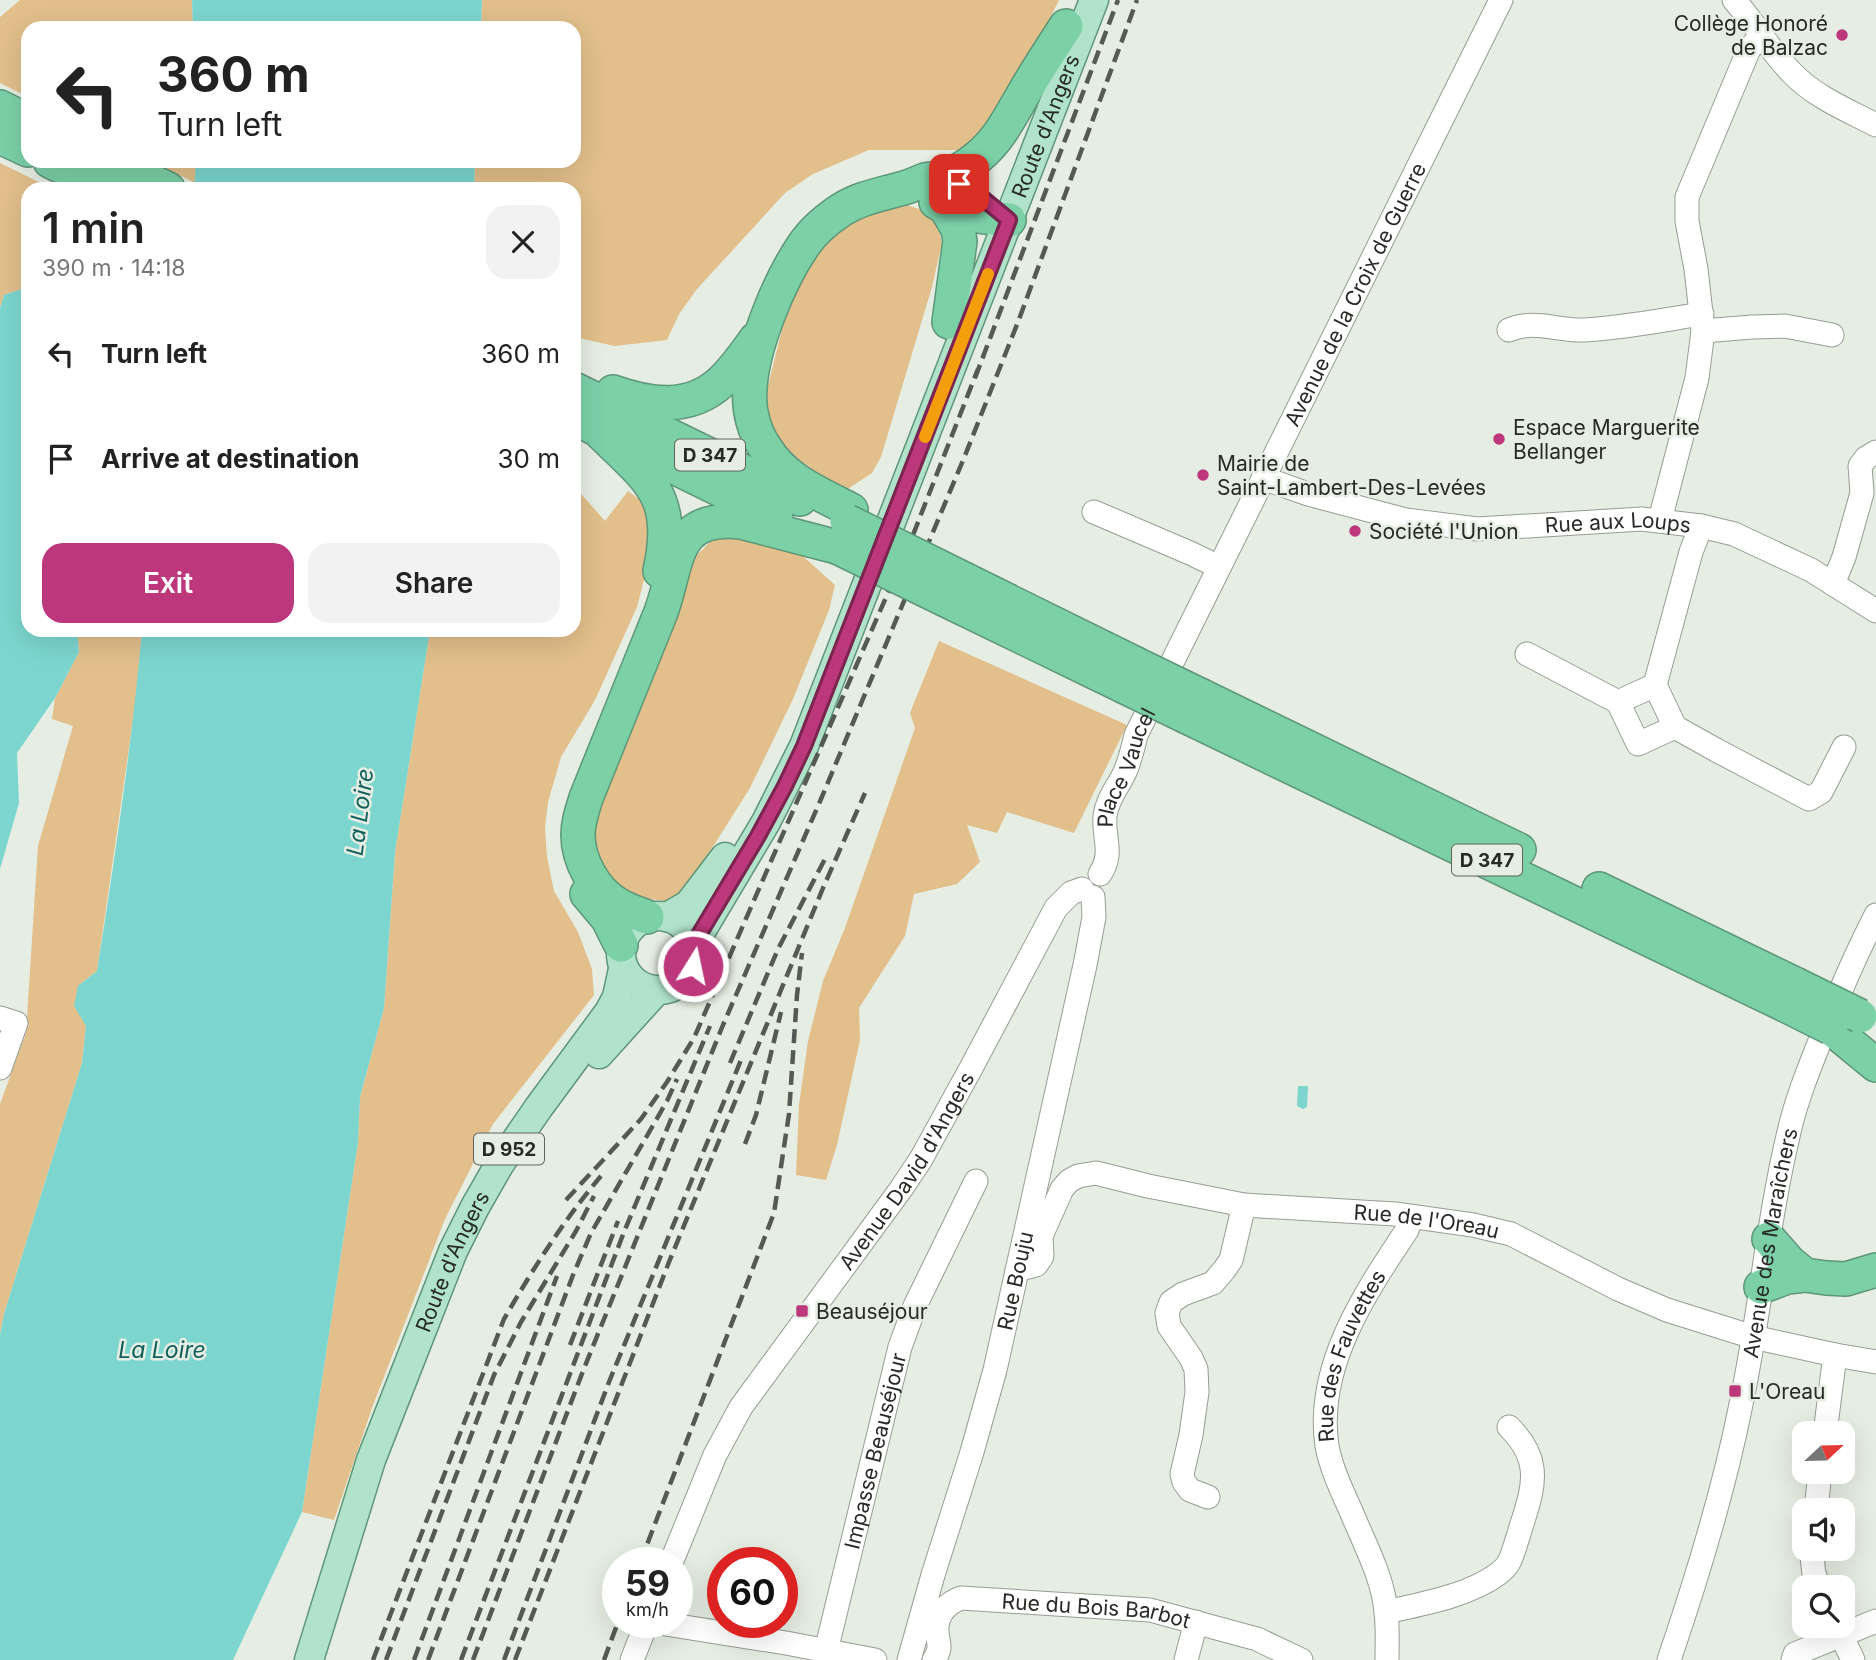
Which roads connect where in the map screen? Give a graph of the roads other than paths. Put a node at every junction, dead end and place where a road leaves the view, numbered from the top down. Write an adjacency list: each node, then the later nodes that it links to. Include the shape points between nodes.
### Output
1 (1094, 0): 16 (main road, Route d'Angers)
2 (1501, 0): 26 (street, Avenue de la Croix de Guerre)
3 (1734, 0): 5 (street)
4 (1071, 13): 15 (highway, via 1002,131); 16 (main road, Route d'Angers, via 1037,93)
5 (1762, 35): 8 (street, via 1805,85); 18 (street, via 1749,49 1688,197 1687,221)
6 (0, 107): 7 (highway)
7 (21, 118)
8 (1876, 125)
9 (0, 137): 10 (highway)
10 (21, 147)
11 (64, 168): 13 (highway)
12 (124, 168): 14 (highway)
13 (93, 182)
14 (154, 182)
15 (943, 193): 16 (highway, via 970,189); 17 (highway, via 960,241); 19 (highway, via 928,179 874,195 833,216 803,245)
16 (997, 215): 17 (main road, Route d'Angers); 44 (main road, Route d'Angers, via 804,746 761,831)
17 (949, 322): 43 (main road, Route d'Angers, via 877,528 789,740 719,866 688,905)
18 (1702, 323): 20 (street, via 1579,330 1522,324); 21 (street, via 1785,326); 28 (street, via 1696,378)
19 (763, 329): 22 (highway, via 718,385 684,401 666,404 633,399); 29 (highway, via 750,390 756,430 775,462)
20 (1509, 330)
21 (1832, 335)
22 (581, 378)
23 (581, 392): 29 (highway, D 347)
24 (587, 424): 29 (highway, D 347); 45 (highway, via 651,483 660,498 666,530 654,598 567,820 574,873 608,919)
25 (1876, 452): 32 (street, via 1860,466 1863,493)
26 (1263, 478): 28 (street, Rue aux Loups, via 1406,520 1477,529); 31 (street, Avenue de la Croix de Guerre)
27 (1094, 512): 31 (street)
28 (1660, 520): 30 (street, Rue aux Loups)
29 (845, 526): 33 (highway, D 347, bridge); 33 (highway, D 347, bridge, via 884,540); 43 (highway, via 727,520 693,530 678,551 661,612 579,820 581,853 596,884 618,905)
30 (1701, 526): 32 (street, Rue aux Loups, via 1734,534); 37 (street)
31 (1219, 568): 36 (street, Avenue de la Croix de Guerre)
32 (1833, 584): 34 (street, Rue aux Loups)
33 (961, 592): 48 (highway, D 347, bridge, via 1790,994)
34 (1876, 611)
35 (1527, 654): 38 (street)
36 (1170, 665): 41 (street, Place Vaucel, via 1107,806 1108,856 1100,874 1104,891 1097,896)
37 (1655, 685): 38 (street); 39 (street)
38 (1618, 702): 39 (street, via 1639,744)
39 (1675, 727): 40 (street, via 1809,799 1821,792)
40 (1844, 747)
41 (1087, 893): 55 (street, Rue Bouju, via 1094,918); 66 (street, Avenue David d'Angers, via 1071,892 1056,908 920,1159 741,1406 715,1455)
42 (1876, 915): 54 (street, Avenue des Maraîchers, via 1806,1075 1790,1128)
43 (657, 917): 44 (main road, via 684,926); 45 (main road, via 630,927 624,935)
44 (694, 943): 46 (main road, via 693,966 687,977 668,990)
45 (622, 957): 46 (main road, via 631,980); 60 (main road, Route d'Angers / D 952, via 617,997 486,1186 453,1251)
46 (656, 991): 60 (main road, Route d'Angers / D 952, via 593,1061 512,1174)
47 (8, 1021): 50 (street)
48 (1857, 1033): 49 (highway)
49 (1876, 1065)
50 (0, 1068)
51 (976, 1181): 75 (street, Impasse Beauséjour, via 900,1347)
52 (1244, 1205): 53 (street, Rue de l'Oreau); 55 (street, Rue de l'Oreau, via 1096,1173 1078,1176 1062,1189 1041,1236 1042,1256 1036,1265); 65 (street, via 1231,1260 1213,1283 1183,1294 1171,1302 1167,1313 1169,1326 1196,1369 1197,1392 1182,1474 1190,1490)
53 (1411, 1217): 59 (street, Rue de l'Oreau, via 1511,1234 1667,1310); 67 (street, Rue des Fauvettes, via 1352,1321 1327,1392 1328,1448 1368,1550)
54 (1769, 1239): 57 (highway); 58 (street, Avenue des Maraîchers)
55 (1017, 1270): 79 (street, Rue Bouju, via 988,1393)
56 (1876, 1270): 57 (highway, via 1846,1279)
57 (1805, 1275): 58 (highway)
58 (1761, 1287): 59 (street, Avenue des Maraîchers)
59 (1752, 1337): 61 (street, Rue de l'Oreau); 84 (street, Avenue des Maraîchers, via 1727,1469)
60 (418, 1343): 76 (main road, Route d'Angers / D 952, via 371,1460)
61 (1835, 1355): 62 (street, Rue de l'Oreau); 63 (street)
62 (1876, 1362)
63 (1827, 1421)
64 (1509, 1427): 67 (street, via 1527,1450 1533,1483 1509,1563 1477,1586)
65 (1208, 1497)
66 (678, 1547)
67 (1386, 1612): 83 (street, Rue des Fauvettes)
68 (1876, 1621): 70 (street)
69 (1196, 1622): 80 (street, Rue du Bois Barbot, via 1150,1610 961,1598 948,1603 941,1614 937,1627 940,1646); 81 (street); 82 (street, Rue du Bois Barbot, via 1257,1639)
70 (1855, 1626)
71 (693, 1628): 75 (street)
72 (641, 1638): 77 (street)
73 (1824, 1638): 85 (street, via 1795,1654)
74 (1843, 1638): 86 (street)
75 (826, 1651): 78 (street)
76 (309, 1660)
77 (632, 1660)
78 (875, 1660)
79 (909, 1660)
80 (934, 1660)
81 (1186, 1660)
82 (1301, 1660)
83 (1387, 1660)
84 (1669, 1660)
85 (1793, 1660)
86 (1853, 1660)

